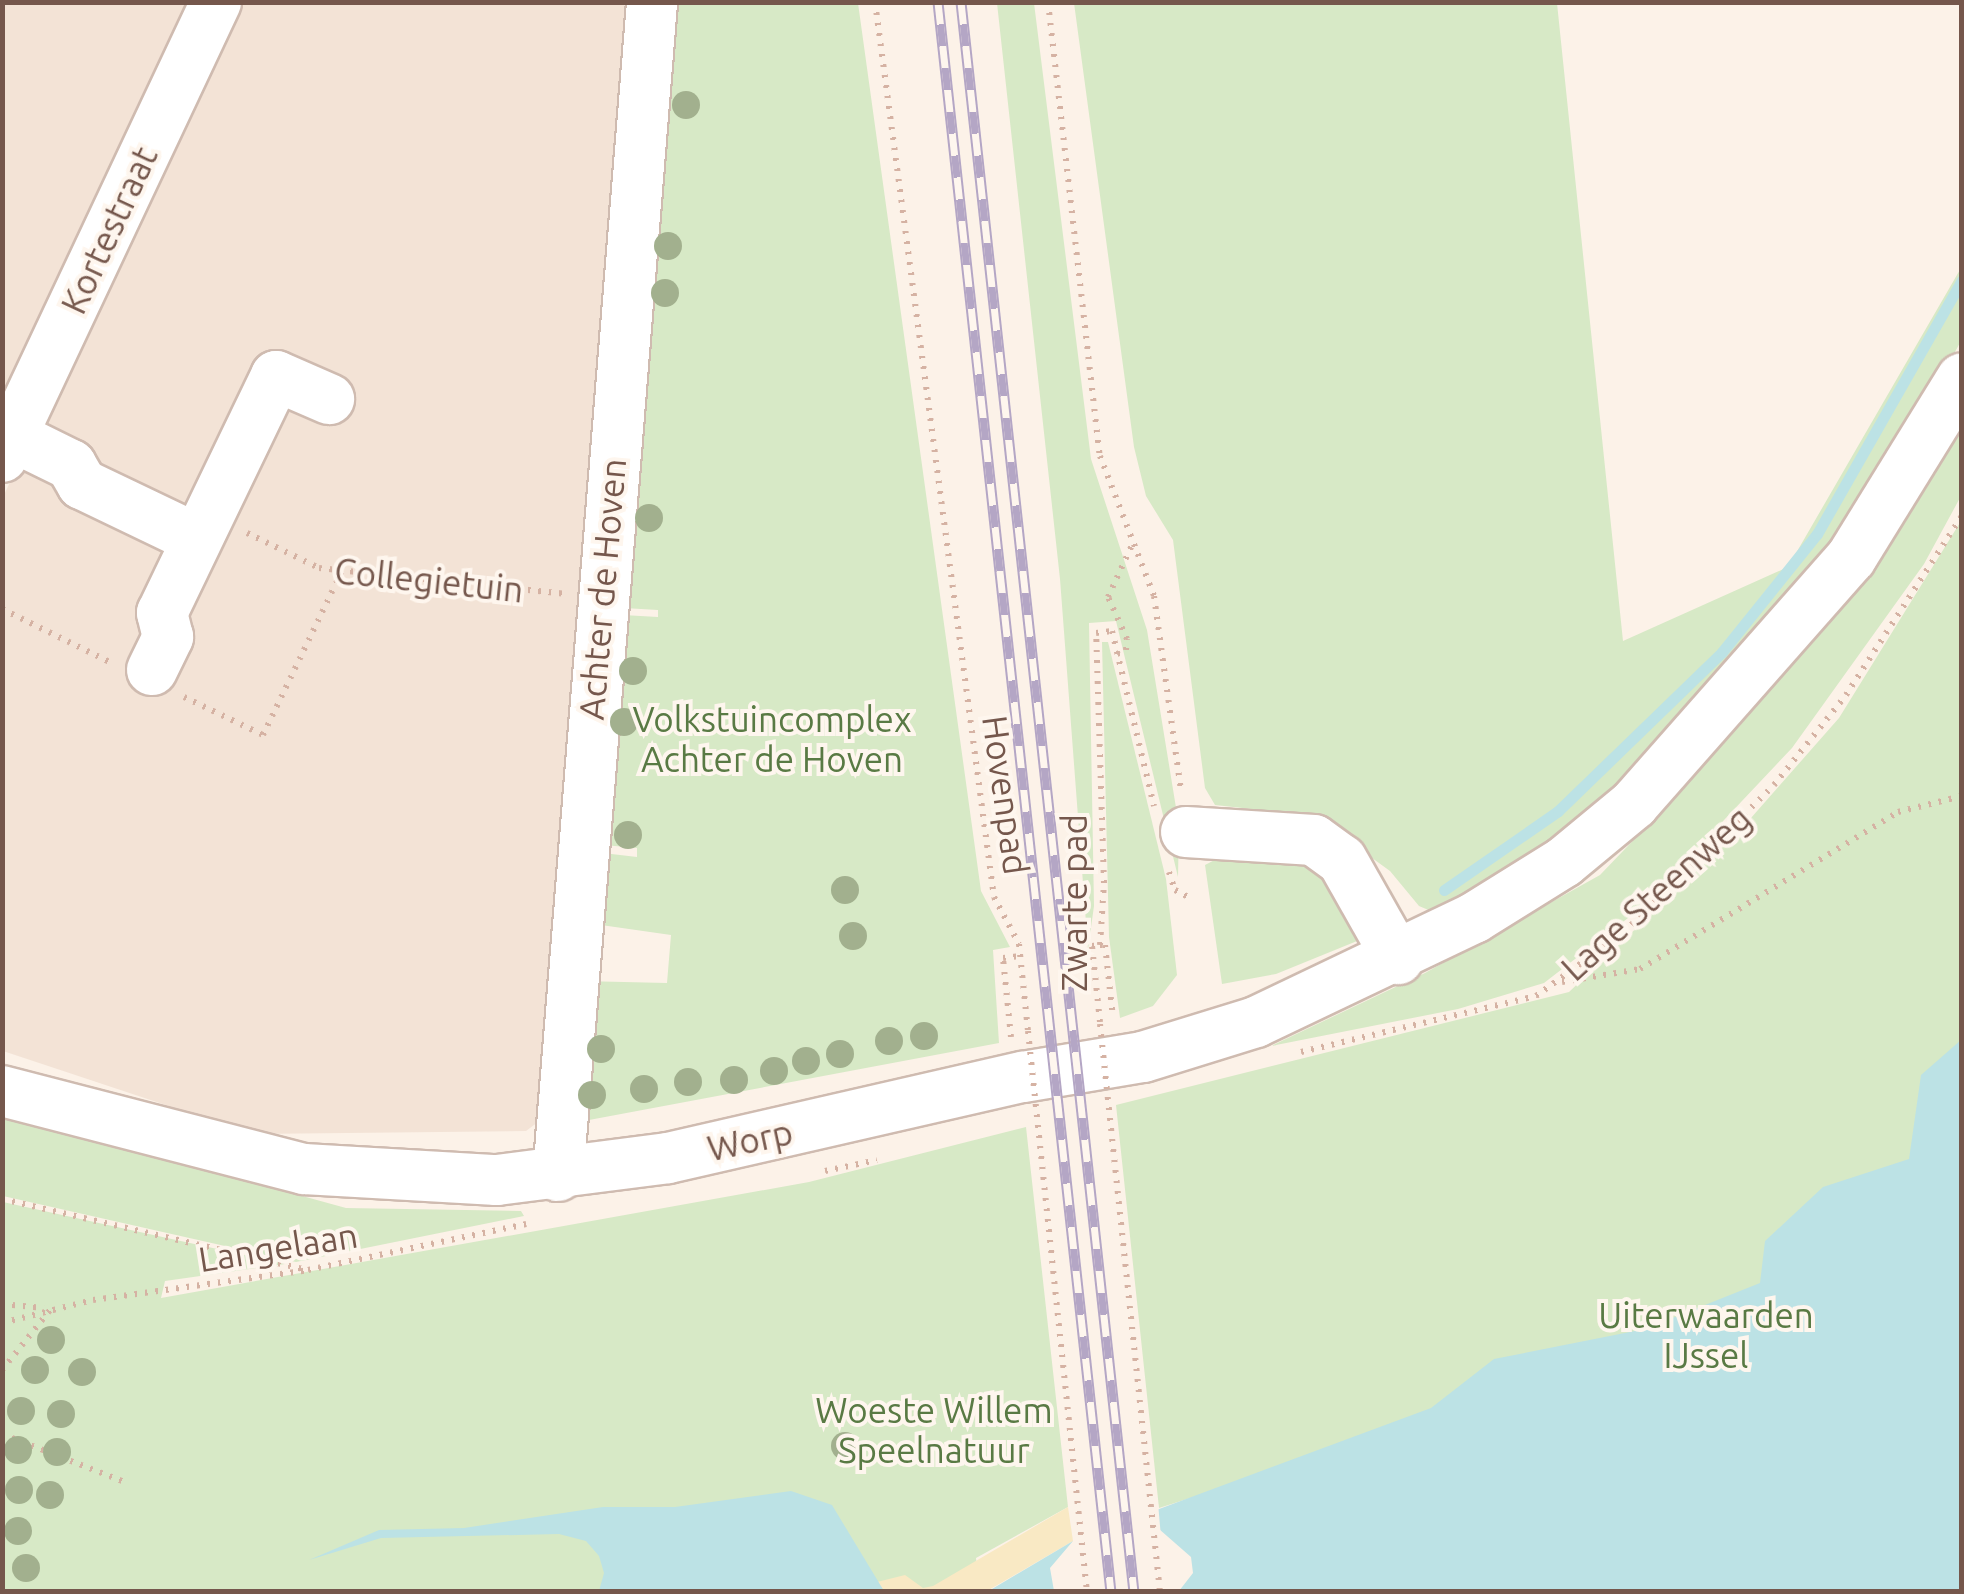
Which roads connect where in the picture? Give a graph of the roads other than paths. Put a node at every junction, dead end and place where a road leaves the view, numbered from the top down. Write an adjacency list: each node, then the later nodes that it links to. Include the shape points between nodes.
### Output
1 (216, 2): 5 (street, Kortestraat)
2 (652, 2): 11 (street, Achter de Hoven)
3 (1962, 378): 9 (street, Worp, via 1851,558 1723,710 1600,835)
4 (330, 399): 6 (street, via 276,376)
5 (7, 446): 6 (street, via 70,465 82,484)
6 (203, 527): 7 (street, via 162,612 168,637)
7 (152, 670)
8 (1170, 840): 9 (street, via 1314,840 1342,860)
9 (1398, 959): 11 (street, Worp, via 1208,1025 668,1158)
10 (2, 1090): 11 (street, Worp, via 304,1170 434,1180)
11 (558, 1176)

